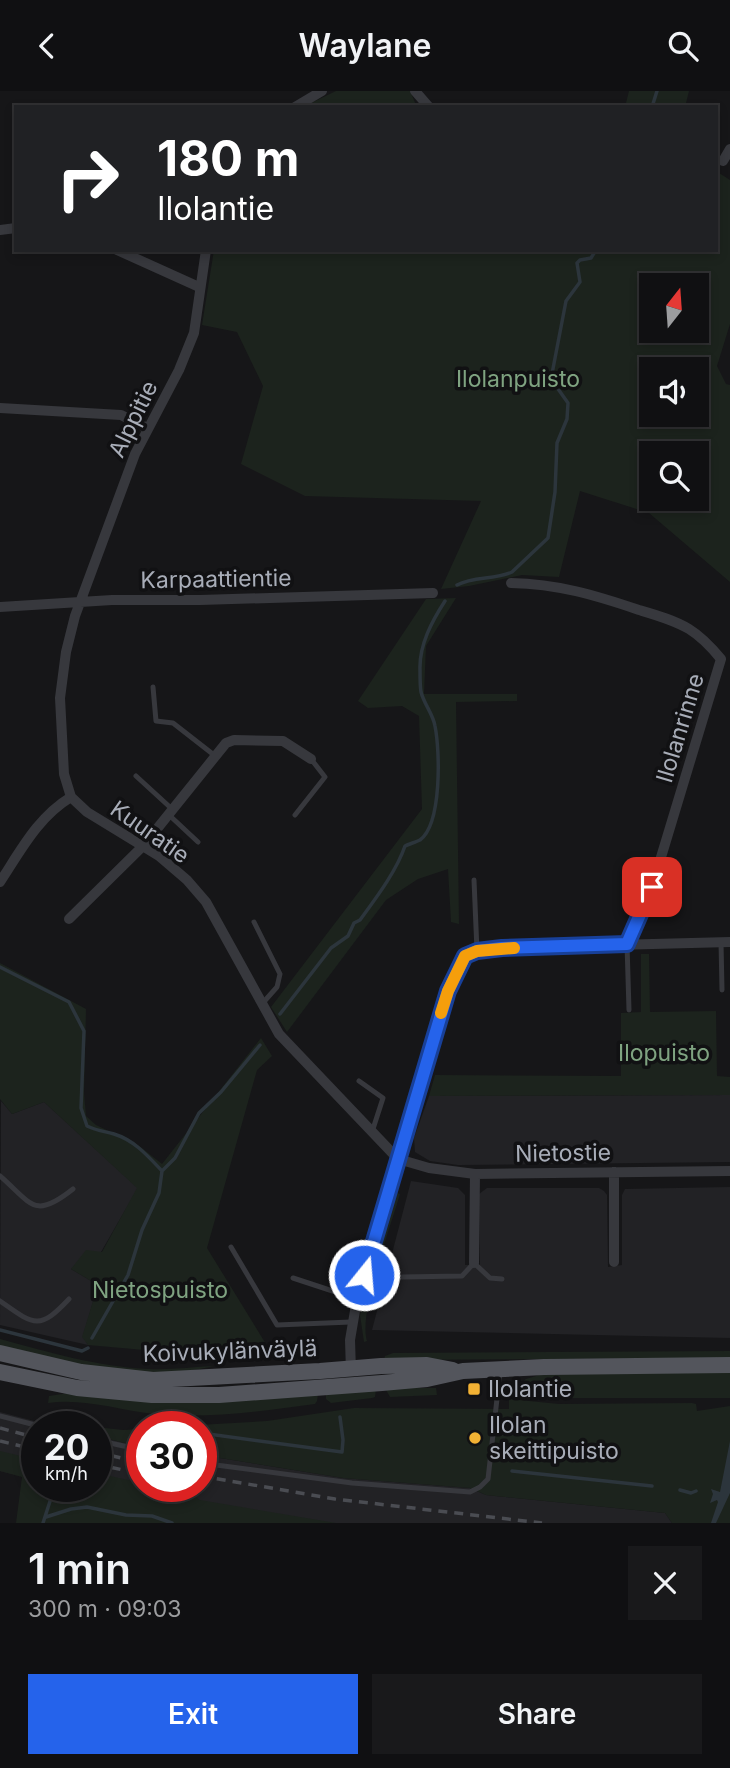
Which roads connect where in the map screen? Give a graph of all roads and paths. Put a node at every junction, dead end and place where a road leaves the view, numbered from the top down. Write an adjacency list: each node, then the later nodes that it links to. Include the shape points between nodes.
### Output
1 (322, 91): 3 (street)
2 (415, 91): 4 (street)
3 (298, 105)
4 (427, 105)
5 (730, 149): 6 (street)
6 (723, 161)
7 (121, 252): 9 (street)
8 (206, 252): 9 (street, Alppitie)
9 (200, 287): 11 (street, Alppitie, via 194,333)
10 (0, 408): 11 (street, via 121,415)
11 (147, 428): 14 (street, Alppitie)
12 (511, 583): 30 (street, Ilolanrinne, via 546,584 662,617 690,629 720,659 652,887)
13 (433, 593): 14 (street, Karpaattientie)
14 (81, 602): 15 (street, Karpaattientie); 20 (street, via 66,652 60,698 64,774)
15 (0, 607)
16 (153, 687): 17 (lane, via 156,722 173,723)
17 (214, 755): 18 (street, via 234,740 284,741); 21 (street)
18 (311, 759): 22 (lane, via 325,777)
19 (136, 776): 21 (lane)
20 (71, 797): 24 (street, Kuuratie, via 87,812); 26 (street, via 40,822)
21 (170, 811): 23 (lane); 24 (street)
22 (295, 815)
23 (198, 842)
24 (144, 845): 27 (street); 33 (street, Kuuratie, via 206,901)
25 (474, 880): 31 (lane)
26 (0, 882)
27 (69, 919)
28 (254, 922): 33 (lane, via 280,974 277,986)
29 (725, 942): 30 (street); 32 (lane)
30 (627, 944): 31 (street); 34 (lane)
31 (477, 951): 37 (street, via 465,956 448,991)
32 (722, 990)
33 (261, 1005): 36 (street, Kuuratie, via 279,1034)
34 (629, 1010)
35 (359, 1081): 36 (lane, via 383,1098)
36 (372, 1132): 37 (street, Kuuratie)
37 (398, 1159): 40 (street, Nietostie); 50 (street)
38 (730, 1171): 39 (street, Nietostie)
39 (614, 1172): 40 (street, Nietostie); 44 (street)
40 (475, 1174): 45 (street)
41 (0, 1175): 42 (lane, via 33,1204 43,1207)
42 (73, 1189)
43 (231, 1247): 52 (lane, via 276,1325)
44 (614, 1262)
45 (474, 1263): 46 (lane, via 462,1276); 48 (lane, via 490,1278)
46 (401, 1277)
47 (293, 1278): 50 (lane)
48 (502, 1279)
49 (69, 1299): 51 (lane, via 44,1321 27,1320)
50 (357, 1299): 52 (street)
51 (0, 1301)
52 (352, 1322): 55 (street)
53 (0, 1353): 55 (main road, Koivukylänväylä, via 81,1372 153,1380)
54 (730, 1365): 56 (main road, Koivukylänväylä)
55 (351, 1368): 57 (main road, Koivukylänväylä, via 427,1365); 59 (street)
56 (500, 1369): 57 (main road, Koivukylänväylä); 62 (lane, via 488,1479 470,1492 352,1483)
57 (463, 1371): 59 (main road, Koivukylänväylä)
58 (0, 1372): 59 (main road, Koivukylänväylä, via 77,1388 152,1395)
59 (351, 1386)
60 (0, 1416): 61 (lane)
61 (21, 1421)
62 (217, 1465)

